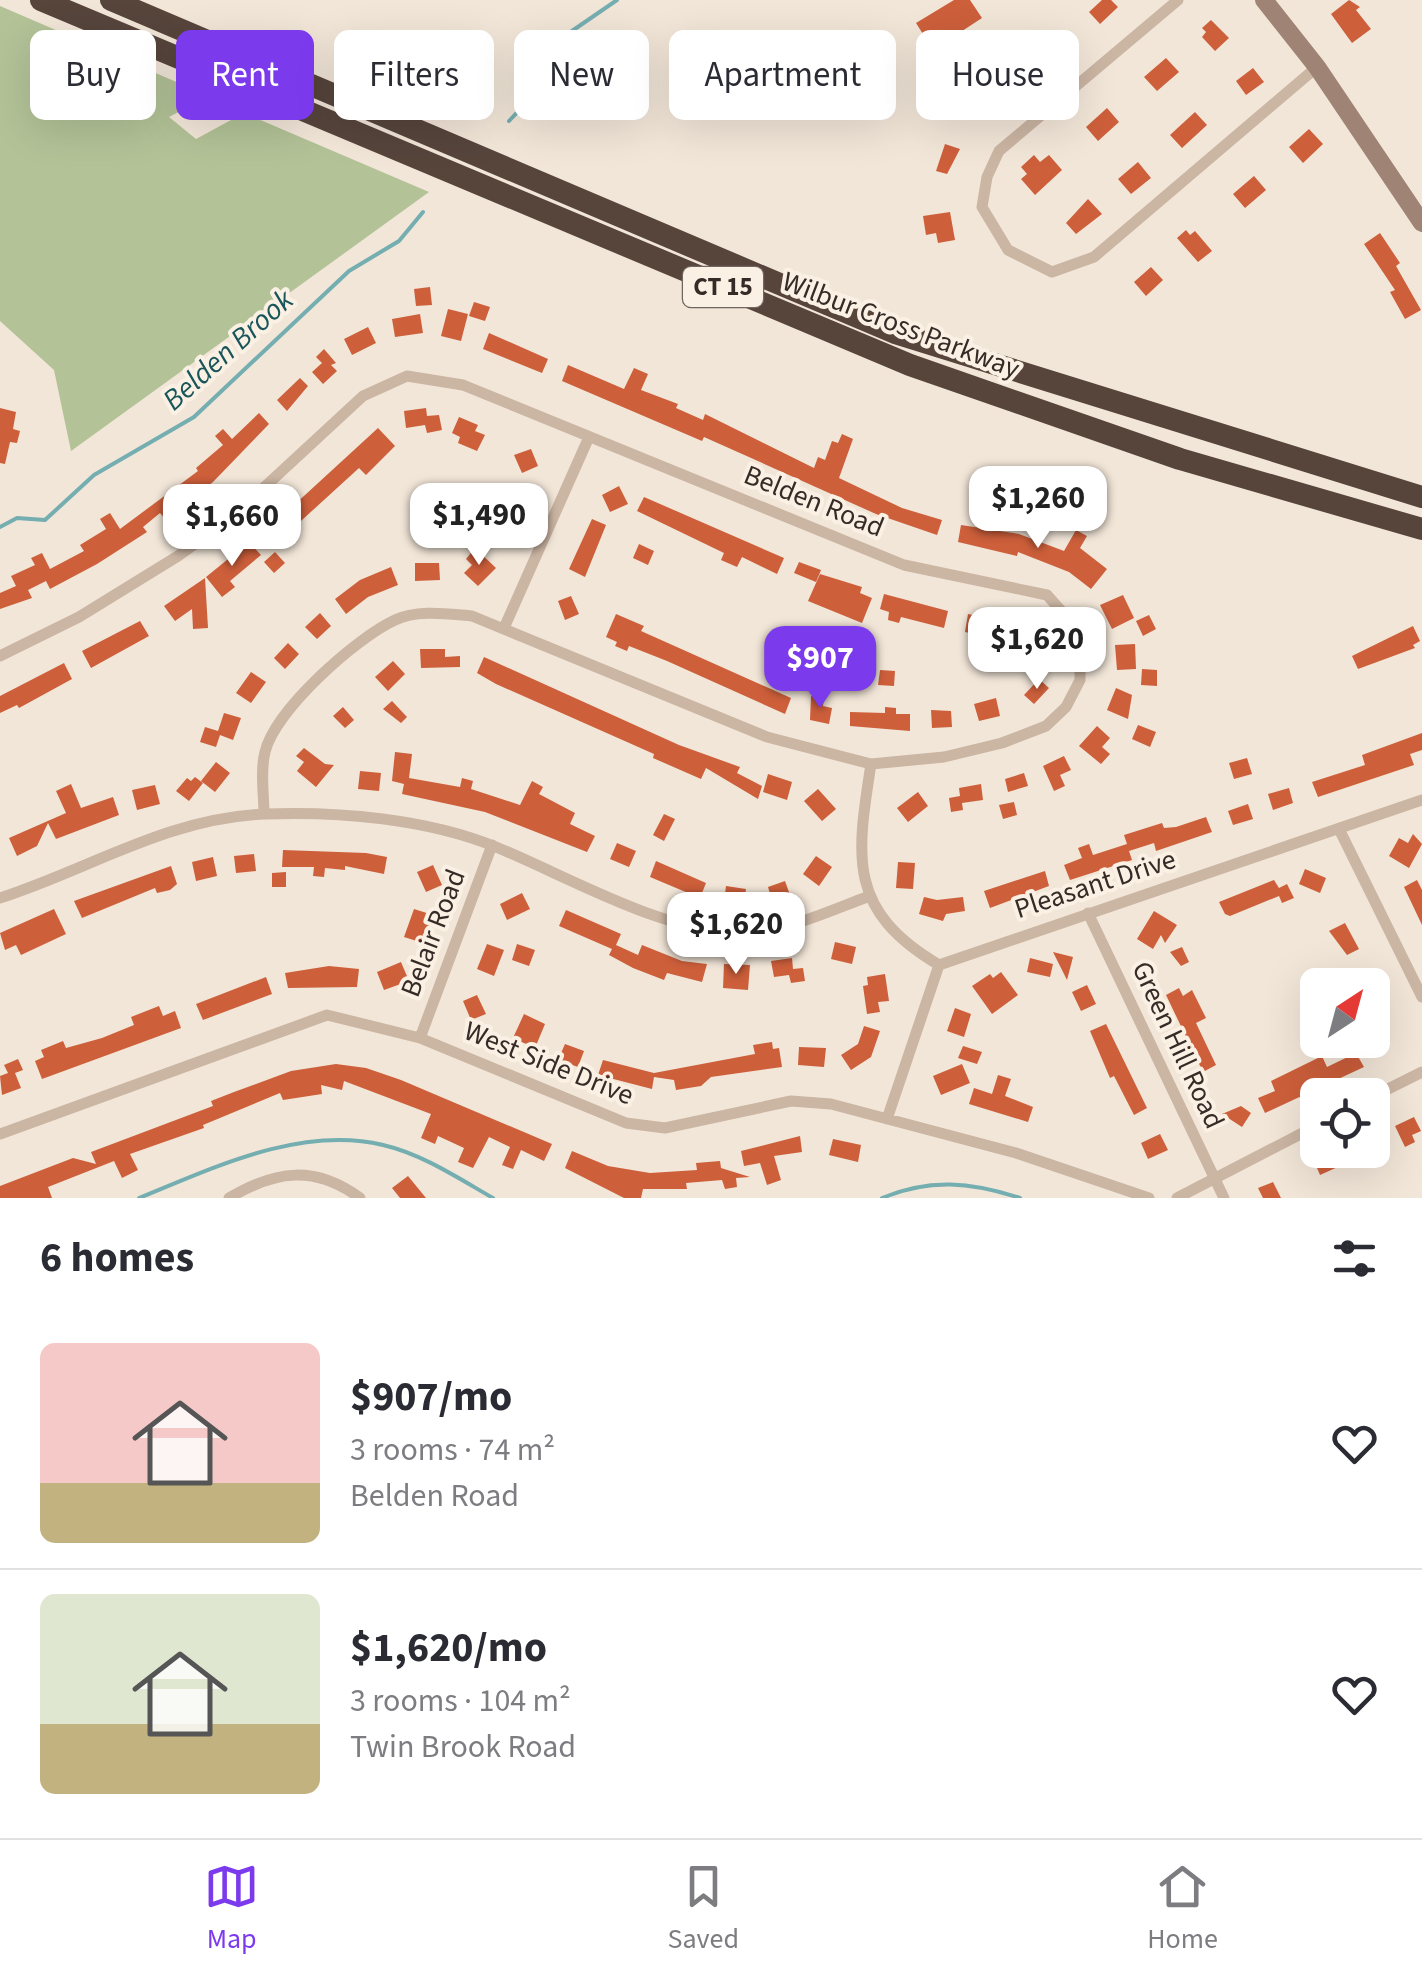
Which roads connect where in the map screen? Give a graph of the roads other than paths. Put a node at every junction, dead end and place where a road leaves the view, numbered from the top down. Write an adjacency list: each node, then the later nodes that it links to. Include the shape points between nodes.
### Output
1 (40, 0): 9 (highway, Wilbur Cross Parkway / CT 15, via 910,365 1180,458)
2 (111, 0): 8 (highway, Wilbur Cross Parkway / CT 15, via 895,333)
3 (1178, 0): 5 (street, via 999,151 982,207 1008,250 1052,272 1094,257)
4 (1264, 0): 5 (main road)
5 (1317, 67): 6 (main road)
6 (1422, 223)
7 (589, 437): 10 (street); 11 (street, Belden Road, via 463,384 408,376 363,396 230,520 178,556 80,617); 12 (street, Belden Road, via 904,565 1047,595 1071,622 1080,647 1080,680 1046,726 944,757)
8 (1422, 497)
9 (1422, 529)
10 (504, 628): 12 (street, Belden Road, via 767,737); 14 (street, Belden Road, via 472,616 433,613 397,618 366,638 272,732 264,754)
11 (0, 656)
12 (871, 764): 17 (street, via 863,862)
13 (1422, 800): 15 (street, Pleasant Drive)
14 (264, 814): 16 (street, via 419,827); 18 (street, via 166,830)
15 (1339, 830): 19 (street, Pleasant Drive); 21 (street)
16 (492, 846): 17 (street, via 695,930 776,927); 22 (street, Belair Road)
17 (867, 897): 20 (street, via 910,948)
18 (0, 898)
19 (1088, 912): 20 (street, Pleasant Drive); 28 (street, Green Hill Road)
20 (938, 965): 25 (street)
21 (1422, 997)
22 (420, 1038): 25 (street, West Side Drive, via 626,1123 666,1128 791,1101); 27 (street, West Side Drive, via 327,1015)
23 (1422, 1072): 24 (street)
24 (1390, 1089)
25 (887, 1119): 31 (street, West Side Drive)
26 (1300, 1133): 28 (street)
27 (0, 1134)
28 (1212, 1177): 32 (street); 33 (street, Green Hill Road)
29 (229, 1198): 30 (street, via 275,1176 307,1172)
30 (360, 1198)
31 (1149, 1198)
32 (1177, 1198)
33 (1224, 1198)

